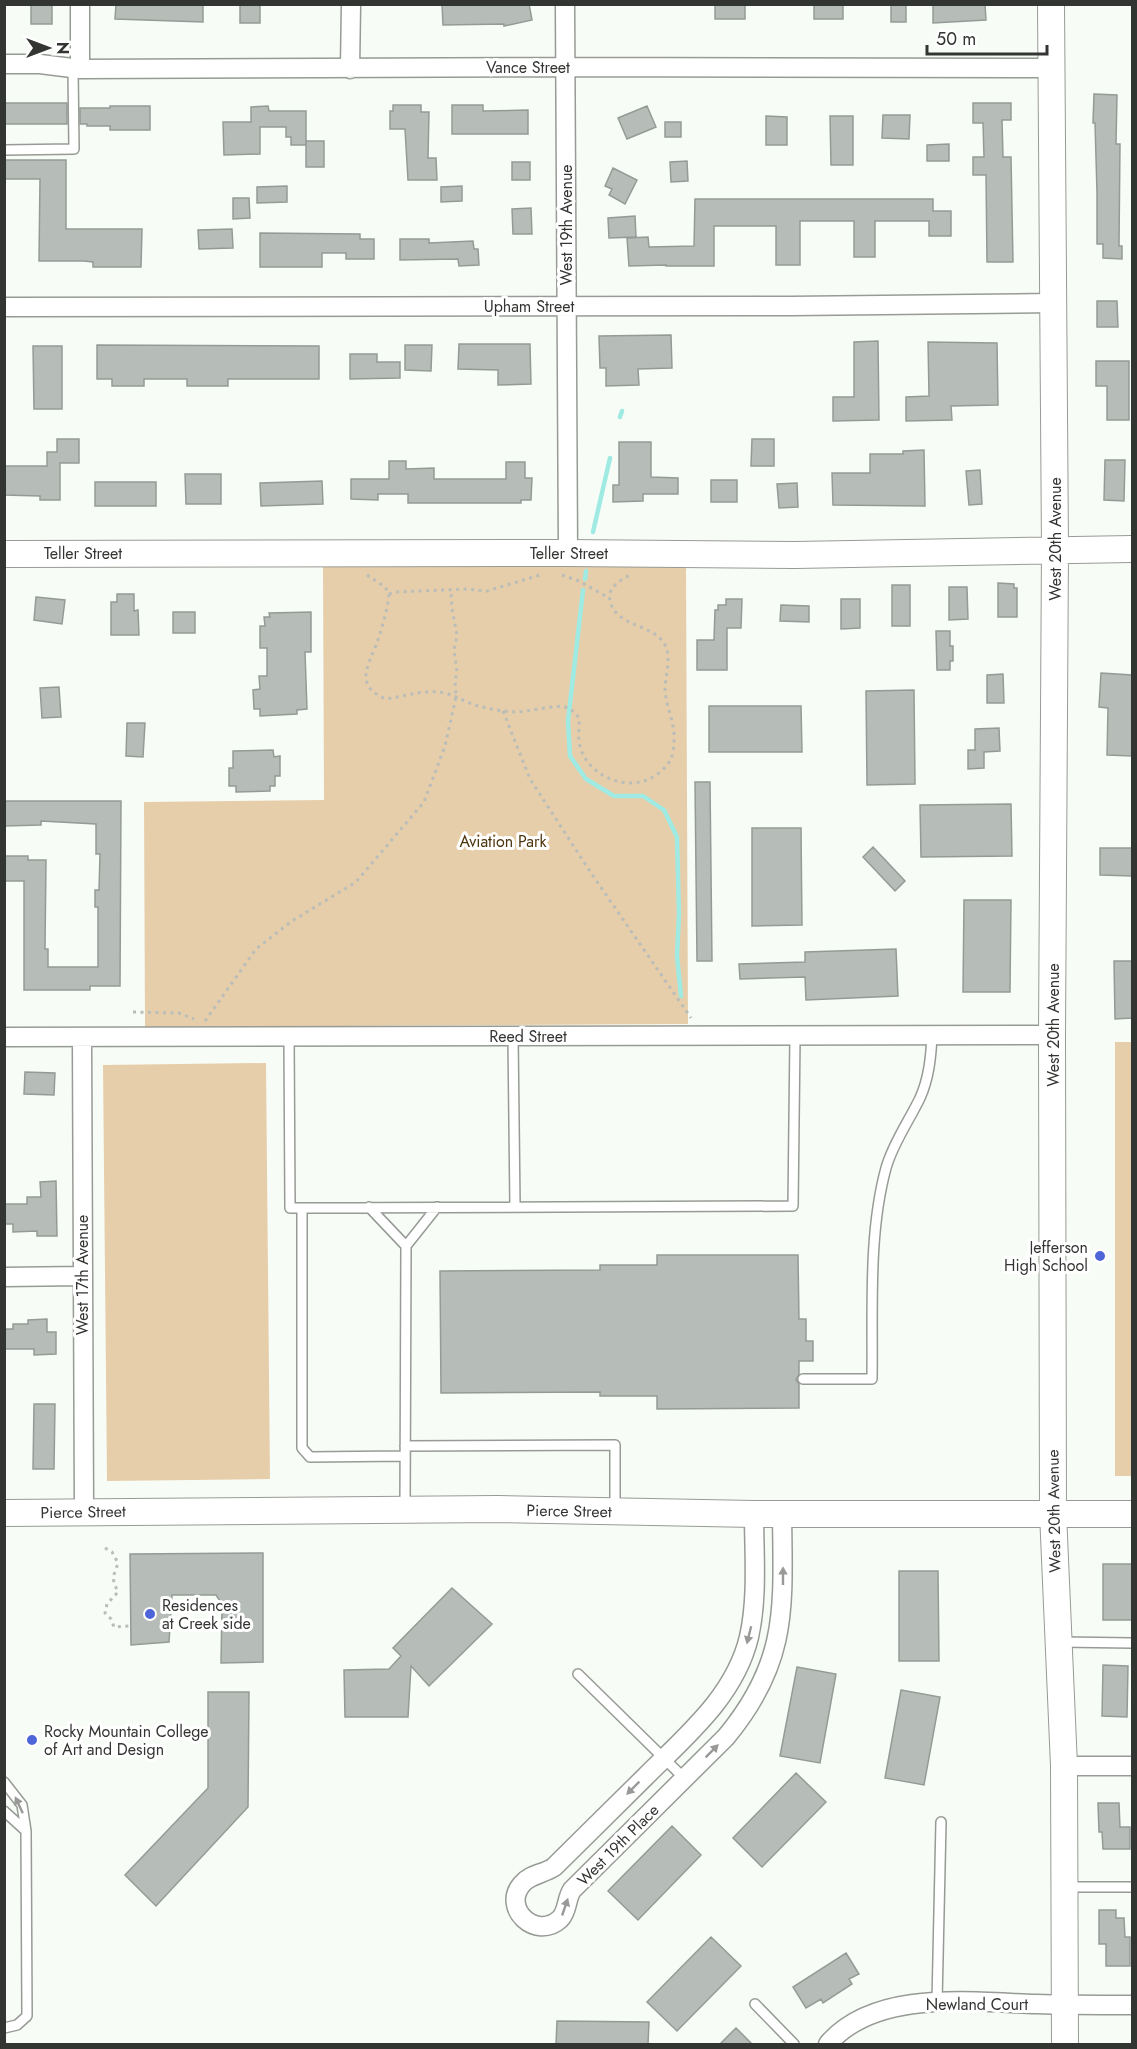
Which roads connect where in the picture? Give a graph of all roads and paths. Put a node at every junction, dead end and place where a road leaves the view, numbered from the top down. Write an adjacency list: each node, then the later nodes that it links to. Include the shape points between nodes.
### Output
1 (80, 4): 8 (street)
2 (351, 4): 9 (street)
3 (565, 4): 6 (street, West 19th Avenue)
4 (1051, 4): 7 (street, West 20th Avenue)
5 (4, 64): 8 (street, Vance Street)
6 (565, 67): 7 (street, Vance Street); 9 (street, Vance Street); 12 (street, West 19th Avenue)
7 (1052, 68): 11 (street, West 20th Avenue)
8 (77, 69): 9 (street, Vance Street); 10 (lane, via 74,149)
9 (350, 69)
10 (4, 150)
11 (1054, 303): 12 (street, Upham Street); 14 (street, West 20th Avenue)
12 (567, 306): 13 (street, Upham Street); 17 (street, West 19th Avenue)
13 (4, 307)
14 (1055, 549): 15 (street, Teller Street); 17 (street, Teller Street); 29 (street, West 20th Avenue)
15 (1132, 549)
16 (4, 554): 17 (street, Teller Street)
17 (562, 563): 23 (path, via 569,576)
18 (361, 571): 22 (path)
19 (636, 571): 23 (path, via 620,581)
20 (546, 574): 21 (path, via 492,590)
21 (451, 591): 22 (path); 24 (path, via 457,635)
22 (389, 594): 24 (path, via 366,669 368,684 387,699 429,692)
23 (609, 598): 25 (path, via 621,616 652,631 666,648 665,689 674,733 670,760 662,770 646,781 627,783 594,770 583,754 575,714 563,706 529,712)
24 (456, 697): 25 (path); 26 (path, via 445,747 424,802 356,882 292,921 256,949 204,1023 179,1013)
25 (503, 711): 27 (path, via 530,778)
26 (133, 1012)
27 (691, 1018)
28 (932, 1035): 29 (street, Reed Street); 31 (street, Reed Street); 42 (lane, via 930,1068 921,1096 886,1167 877,1216 872,1379)
29 (1052, 1035): 49 (street, West 20th Avenue)
30 (513, 1036): 31 (street, Reed Street); 34 (street, Reed Street); 37 (lane)
31 (795, 1036): 37 (lane, via 793,1206)
32 (4, 1037): 33 (street, Reed Street)
33 (82, 1037): 34 (street, Reed Street); 40 (street, West 17th Avenue)
34 (289, 1037): 38 (lane, via 290,1208)
35 (369, 1207): 36 (lane); 38 (lane); 39 (lane)
36 (436, 1207): 37 (lane); 39 (lane)
37 (515, 1207)
38 (302, 1208): 44 (lane, via 302,1448 310,1457)
39 (406, 1246): 43 (lane)
40 (82, 1276): 41 (street); 47 (street, West 17th Avenue)
41 (4, 1277)
42 (803, 1379)
43 (405, 1446): 44 (lane); 46 (lane, via 615,1445)
44 (405, 1456): 45 (lane)
45 (405, 1510): 46 (street, Pierce Street); 47 (street, Pierce Street)
46 (615, 1511): 50 (street, Pierce Street)
47 (84, 1512): 48 (street, Pierce Street)
48 (4, 1513)
49 (1053, 1513): 51 (street, Pierce Street); 52 (street, Pierce Street); 55 (street, West 20th Avenue)
50 (754, 1514): 51 (street, Pierce Street); 58 (street, West 19th Place, one-way to 58, via 753,1607 744,1652 714,1706)
51 (782, 1514): 61 (street, West 19th Place, one-way to 51, via 736,1724 771,1663 782,1609)
52 (1132, 1514)
53 (105, 1548): 54 (path, via 117,1563 113,1578 117,1592 105,1613 114,1627)
54 (130, 1626)
55 (1059, 1642): 56 (lane); 59 (street, West 20th Avenue)
56 (1132, 1643)
57 (578, 1674): 58 (lane)
58 (664, 1758): 61 (lane); 61 (street, West 19th Place, one-way to 61, via 554,1867 520,1885 516,1905 524,1921 542,1927 559,1920 573,1890)
59 (1064, 1766): 60 (street); 66 (street, West 20th Avenue)
60 (1132, 1766)
61 (684, 1778)
62 (4, 1782): 65 (lane, one-way to 62, via 22,1805)
63 (4, 1811): 65 (lane)
64 (941, 1822): 68 (lane)
65 (26, 1831): 72 (lane, via 27,2016 17,2025)
66 (1064, 1887): 67 (lane); 70 (street, West 20th Avenue)
67 (1132, 1887)
68 (937, 2002): 70 (street, Newland Court); 74 (street, Newland Court, via 895,2007 858,2020)
69 (755, 2004): 73 (lane)
70 (1065, 2005): 71 (street, Newland Court); 75 (street, West 20th Avenue)
71 (1132, 2005)
72 (4, 2028)
73 (794, 2044)
74 (828, 2044)
75 (1065, 2044)

